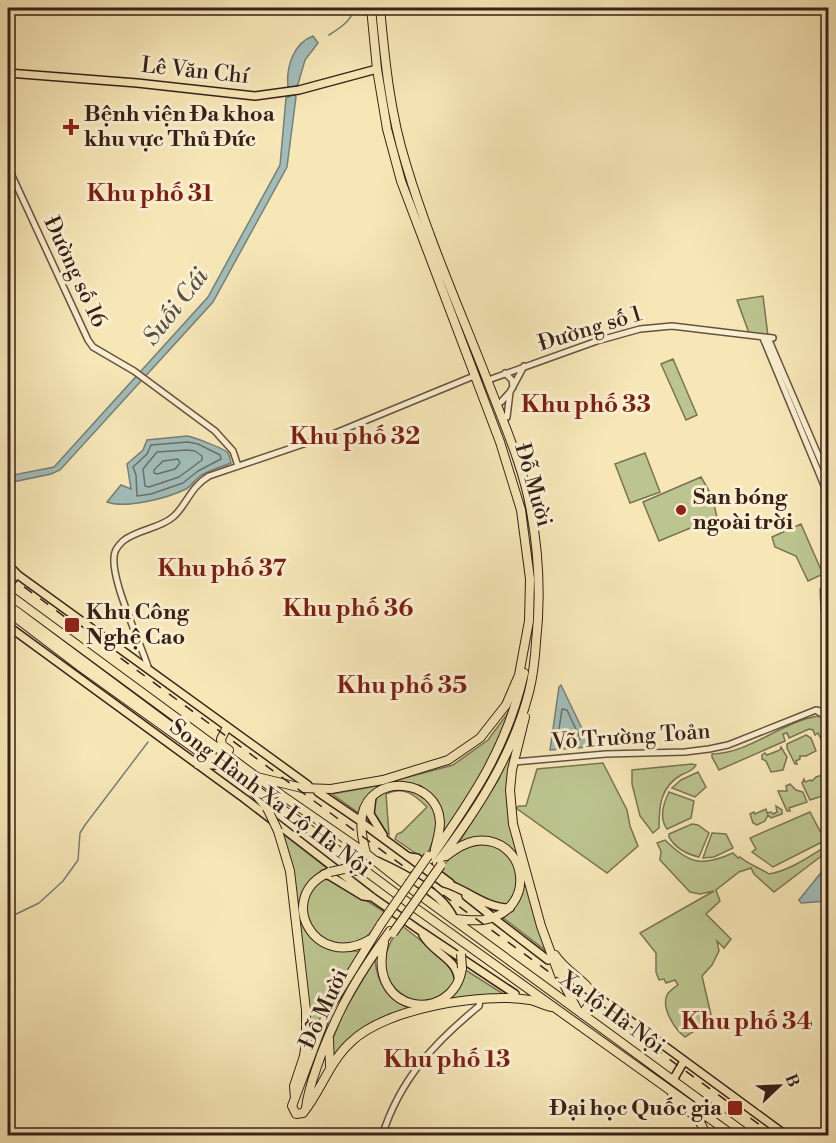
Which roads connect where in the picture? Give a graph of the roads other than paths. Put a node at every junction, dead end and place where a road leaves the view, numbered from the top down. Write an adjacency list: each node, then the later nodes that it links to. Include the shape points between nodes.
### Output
1 (373, 8): 3 (highway, Đỗ Mười); 8 (highway, Đỗ Mười, via 386,102 400,164 425,238)
2 (382, 8): 8 (highway, Đỗ Mười, via 394,100 408,160)
3 (376, 69): 4 (main road, Lê Văn Chí, via 299,90 255,96); 8 (highway, Đỗ Mười, via 401,182)
4 (8, 73)
5 (8, 167): 13 (street, Đường số 16, via 93,347 215,431 233,451)
6 (524, 366): 7 (street, Đường số 1); 9 (street, Đường số 1); 12 (street, Đường số 1, via 656,326 768,338)
7 (505, 373): 8 (street, Đường số 1); 9 (street, via 512,380)
8 (483, 377): 10 (highway, Đỗ Mười); 10 (highway, Đỗ Mười); 13 (street, Đường số 1)
9 (512, 389): 10 (street, Đường số 1); 11 (street)
10 (493, 404): 11 (highway, Đỗ Mười); 17 (highway, Đỗ Mười, via 521,510); 20 (highway, Đỗ Mười, via 524,507); 26 (highway, Đỗ Mười, via 522,473 535,534 540,596)
11 (507, 417): 26 (highway, Đỗ Mười, via 529,483 541,544 544,613 539,661)
12 (800, 422): 14 (street); 15 (street)
13 (238, 466): 25 (street, Đường số 1, via 201,480 172,518 128,537 115,551 122,598)
14 (828, 478)
15 (828, 495)
16 (11, 569): 18 (main road); 25 (main road, Song Hành Xa Lộ Hà Nội)
17 (530, 579): 20 (highway); 42 (highway, Đỗ Mười, via 529,621 519,675 509,699 480,738 448,760 383,780)
18 (8, 585)
19 (8, 594): 36 (highway, Xa lộ Hà Nội)
20 (534, 594): 29 (highway, Đỗ Mười, via 530,644)
21 (8, 605): 27 (highway, Xa lộ Hà Nội)
22 (8, 611): 24 (highway)
23 (8, 626): 37 (main road, Song Hành Xa Lộ Hà Nội)
24 (82, 668): 27 (highway); 38 (highway)
25 (149, 670): 34 (main road, Song Hành Xa Lộ Hà Nội)
26 (534, 670): 28 (highway, Đỗ Mười)
27 (96, 672): 50 (highway, Xa lộ Hà Nội)
28 (529, 693): 30 (highway); 48 (highway, Đỗ Mười, via 502,763 474,810)
29 (518, 698): 43 (highway, via 483,740 448,763 358,788); 48 (highway, Đỗ Mười, via 490,767)
30 (526, 710): 35 (highway); 47 (highway, via 501,769)
31 (816, 710): 32 (street); 33 (street); 35 (street, Võ Trường Toản, via 709,749)
32 (828, 713)
33 (828, 718)
34 (227, 727): 36 (highway, Song Hành Xa Lộ Hà Nội, via 221,742); 39 (main road, Song Hành Xa Lộ Hà Nội)
35 (515, 762): 60 (highway, via 510,790 512,817)
36 (239, 763): 40 (highway, Xa lộ Hà Nội)
37 (198, 765): 38 (main road); 52 (main road, Song Hành Xa Lộ Hà Nội)
38 (217, 765): 78 (highway, bridge, via 258,795 267,808 290,871 307,1019)
39 (295, 776): 41 (main road, Song Hành Xa Lộ Hà Nội); 42 (main road)
40 (257, 777): 43 (highway); 46 (highway, Xa lộ Hà Nội)
41 (308, 785)
42 (332, 789): 43 (highway, Đỗ Mười)
43 (320, 790): 45 (main road, Song Hành Xa Lộ Hà Nội)
44 (372, 797): 45 (main road, via 371,818); 46 (highway, via 362,818); 48 (highway, via 384,788 401,785 425,795 439,817)
45 (386, 839): 51 (main road, Song Hành Xa Lộ Hà Nội, via 413,862)
46 (366, 853): 55 (highway, Xa lộ Hà Nội)
47 (449, 854): 48 (highway); 53 (highway, via 462,845 480,841 499,845 510,853 521,879 517,899)
48 (435, 860): 57 (highway, bridge); 57 (highway, bridge)
49 (327, 873): 50 (highway, bridge, via 344,869); 52 (main road, via 363,896); 57 (highway, via 312,884 304,899 309,929 321,942 337,948 353,947)
50 (373, 875): 59 (highway, Xa lộ Hà Nội)
51 (452, 885): 53 (main road, via 492,907); 54 (main road, Song Hành Xa Lộ Hà Nội)
52 (372, 897): 58 (main road, Song Hành Xa Lộ Hà Nội)
53 (510, 908): 55 (highway, via 483,920)
54 (490, 915)
55 (454, 919): 71 (highway, Xa lộ Hà Nội)
56 (496, 920): 62 (main road)
57 (384, 932): 61 (highway, Đỗ Mười); 73 (highway, Đỗ Mười, via 351,987); 78 (highway, Đỗ Mười, via 332,1009)
58 (422, 932): 64 (main road, via 429,945 456,966); 66 (main road, Song Hành Xa Lộ Hà Nội)
59 (455, 935): 64 (highway, bridge, via 462,968); 65 (highway, Xa lộ Hà Nội)
60 (546, 942): 67 (highway, via 572,975 591,988); 71 (highway)
61 (383, 946): 64 (highway, via 381,973 401,1000 415,1004 435,1002); 73 (highway, Đỗ Mười, via 355,987)
62 (549, 960)
63 (561, 970): 67 (main road)
64 (458, 982)
65 (527, 985): 69 (highway, Xa lộ Hà Nội); 70 (highway, Xa lộ Hà Nội)
66 (514, 994)
67 (595, 997): 71 (highway); 75 (main road)
68 (480, 1000): 69 (highway, via 532,1001); 76 (highway, via 408,1013 387,1021 358,1038); 83 (street, via 415,1069 390,1110)
69 (549, 1006): 70 (highway); 74 (highway, Xa lộ Hà Nội)
70 (561, 1011): 72 (highway, Xa lộ Hà Nội)
71 (580, 1012): 77 (highway, Xa lộ Hà Nội)
72 (593, 1034): 74 (highway); 79 (highway, Xa lộ Hà Nội)
73 (329, 1038): 76 (highway); 80 (highway, Đỗ Mười)
74 (599, 1043): 79 (highway, Xa lộ Hà Nội)
75 (684, 1061): 77 (main road); 86 (main road)
76 (330, 1068): 80 (highway)
77 (673, 1080): 85 (highway, Xa lộ Hà Nội)
78 (295, 1099): 80 (highway, via 294,1112 300,1114)
79 (681, 1100): 81 (highway, Xa lộ Hà Nội); 82 (highway, Xa lộ Hà Nội)
80 (307, 1107)
81 (696, 1108): 82 (highway); 84 (highway, Xa lộ Hà Nội)
82 (709, 1135)
83 (382, 1136)
84 (734, 1136)
85 (749, 1136)
86 (787, 1136)

